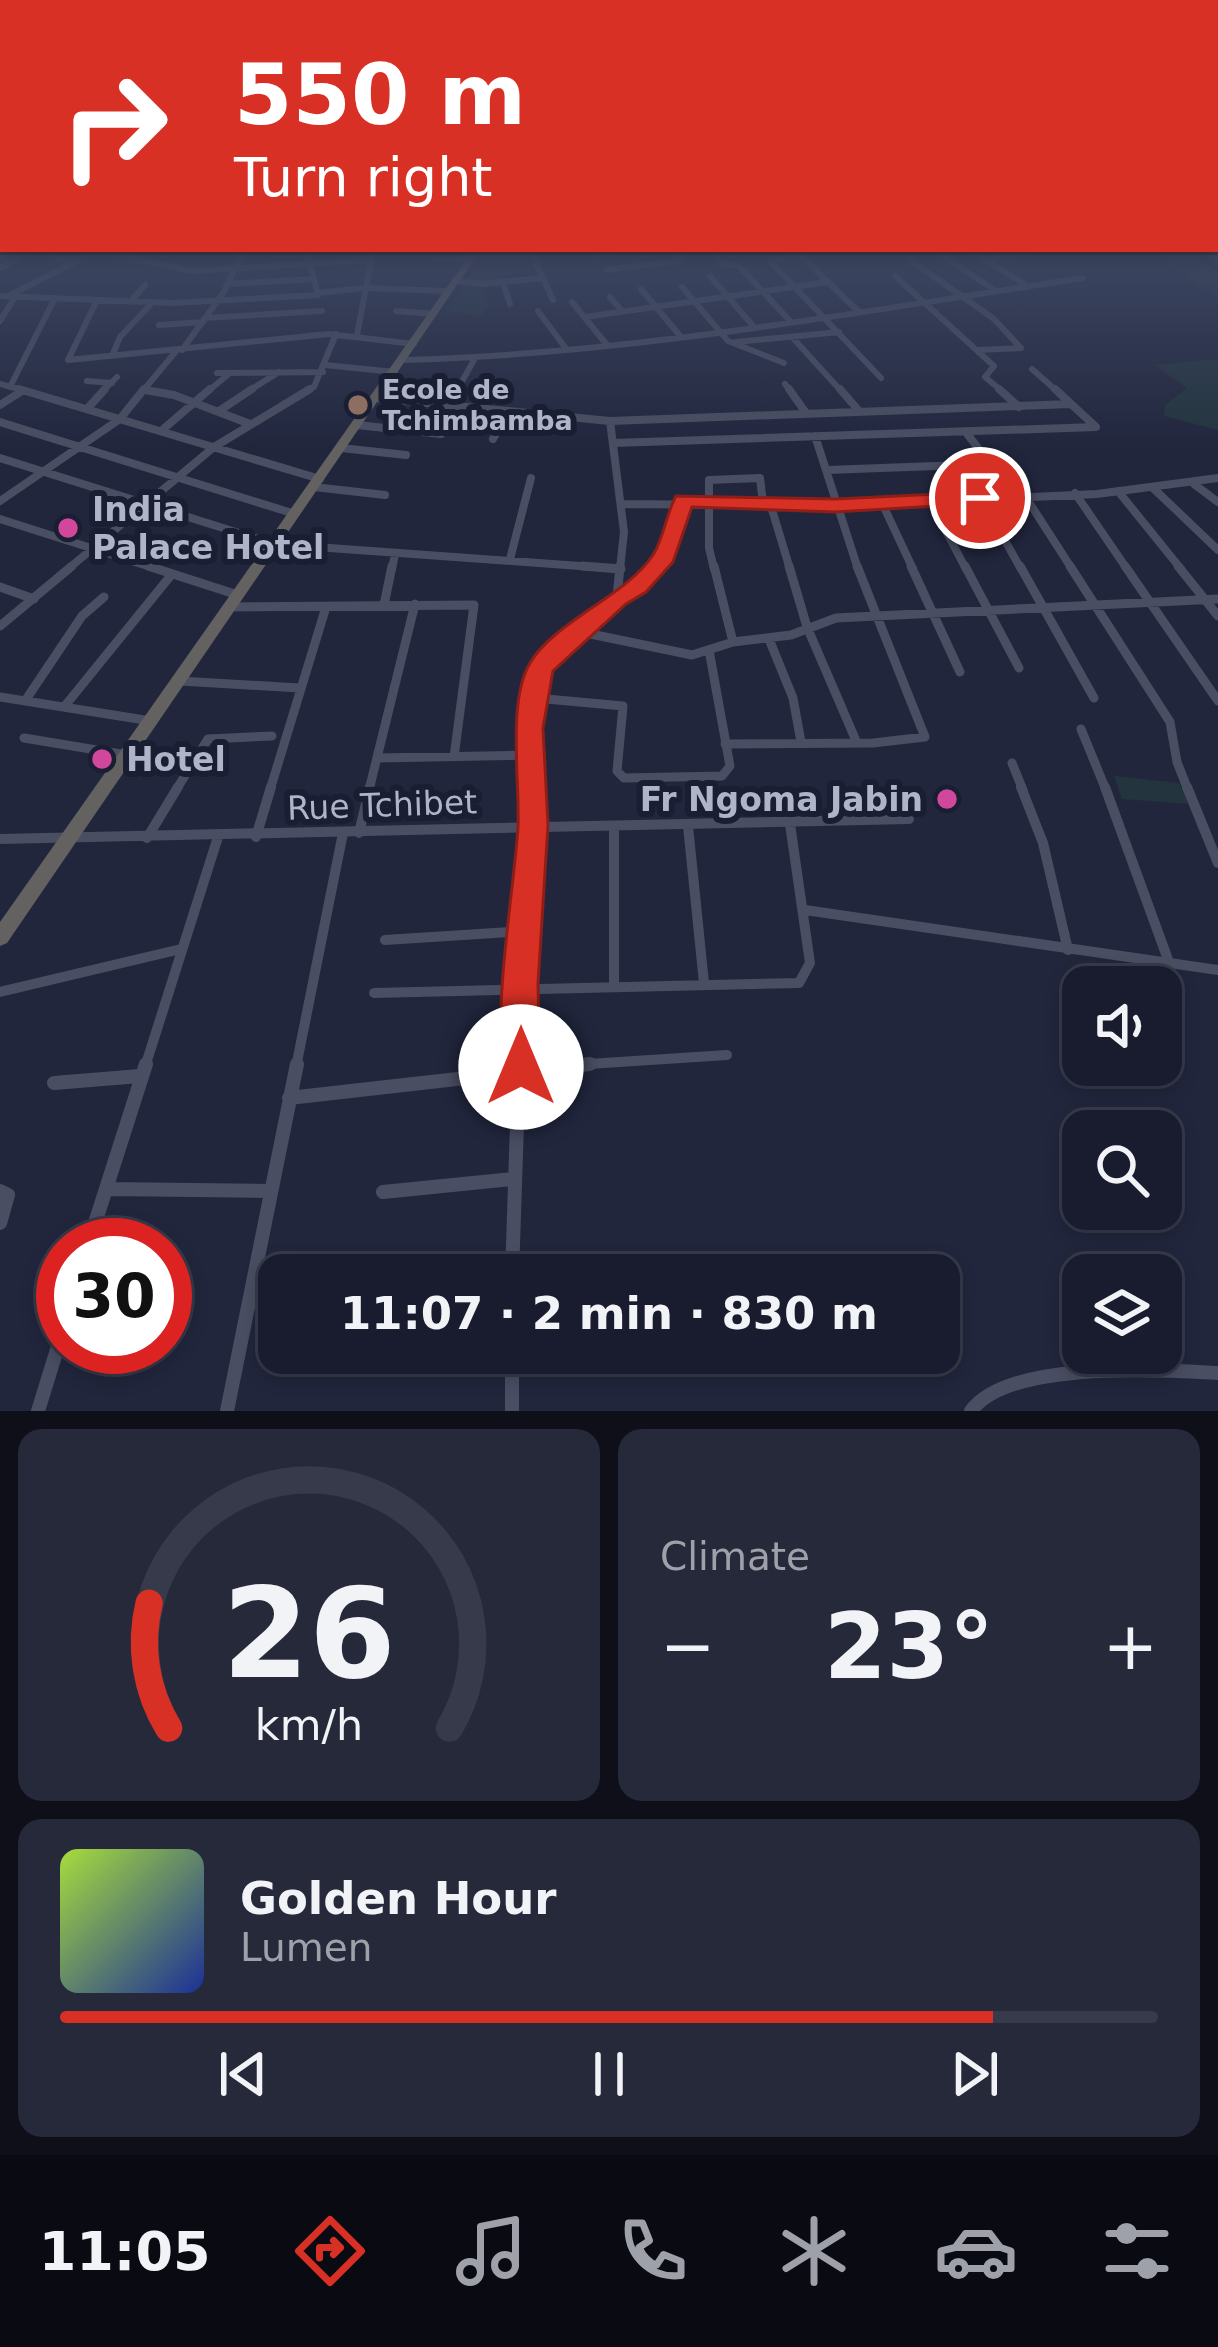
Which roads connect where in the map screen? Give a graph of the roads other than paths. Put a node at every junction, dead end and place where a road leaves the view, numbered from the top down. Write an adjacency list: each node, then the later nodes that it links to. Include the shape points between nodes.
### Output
1 (47, 316): 48 (street)
2 (89, 316): 35 (street, via 66,358)
3 (140, 316): 35 (street)
4 (207, 316): 19 (street)
5 (253, 316): 19 (street)
6 (360, 316): 26 (street)
7 (433, 316): 30 (highway)
8 (541, 316): 33 (street)
9 (592, 316): 17 (street)
10 (665, 316): 27 (street)
11 (706, 316): 24 (street)
12 (745, 316): 22 (street)
13 (784, 316): 20 (street)
14 (832, 316): 18 (street)
15 (940, 316): 34 (street)
16 (990, 316): 34 (street, via 1021,347)
17 (585, 317): 31 (street)
18 (824, 317): 20 (street); 23 (street)
19 (204, 320): 21 (street); 32 (street)
20 (790, 322): 22 (street)
21 (159, 325)
22 (754, 327): 24 (street)
23 (839, 332): 28 (street); 44 (street)
24 (719, 333): 27 (street); 29 (street)
25 (336, 334): 26 (street); 32 (street); 39 (street)
26 (357, 335): 30 (street)
27 (681, 337): 31 (street)
28 (792, 337): 29 (street); 60 (street)
29 (731, 342): 37 (street)
30 (414, 344): 38 (highway)
31 (607, 345): 33 (street)
32 (180, 350): 35 (street); 50 (street)
33 (566, 350): 36 (street)
34 (978, 350): 56 (street, via 994,366 985,377)
35 (112, 356)
36 (474, 360): 38 (street); 55 (street)
37 (784, 363)
38 (399, 366): 39 (street); 51 (highway)
39 (324, 369): 41 (street); 65 (street, via 310,390)
40 (1032, 369): 53 (street)
41 (280, 372): 43 (street); 58 (street)
42 (217, 373): 43 (street)
43 (230, 373): 52 (street)
44 (881, 377)
45 (87, 381): 57 (street, via 115,380)
46 (0, 384): 48 (street)
47 (785, 384): 61 (street)
48 (10, 387): 49 (street)
49 (22, 391): 54 (street); 57 (street)
50 (145, 391): 52 (street); 62 (street)
51 (376, 398): 55 (street); 66 (highway)
52 (195, 402): 58 (street); 67 (street)
53 (1071, 404): 56 (street); 69 (street, via 1096,427)
54 (0, 405)
55 (448, 406): 59 (street)
56 (1019, 406): 60 (street)
57 (87, 409): 62 (street)
58 (219, 411): 65 (street)
59 (509, 411): 63 (street); 71 (street)
60 (859, 412): 61 (street)
61 (806, 413): 63 (street)
62 (120, 419): 67 (street); 74 (street)
63 (610, 421): 72 (street)
64 (0, 422): 74 (street)
65 (250, 424): 73 (street)
66 (357, 424): 68 (street); 75 (highway)
67 (161, 431): 73 (street)
68 (441, 434)
69 (968, 435): 70 (street); 78 (street)
70 (815, 436): 72 (street); 79 (street)
71 (494, 439)
72 (613, 443): 99 (street)
73 (214, 446): 81 (street); 84 (street)
74 (78, 447): 80 (street); 81 (street)
75 (341, 448): 76 (street); 84 (highway)
76 (406, 455)
77 (0, 458): 80 (street)
78 (989, 464): 79 (street); 90 (street)
79 (827, 470): 101 (street)
80 (42, 472): 93 (street); 100 (street)
81 (176, 478): 100 (street); 102 (street)
82 (531, 478): 108 (street)
83 (1218, 479): 85 (street)
84 (317, 483): 89 (street); 102 (highway)
85 (1193, 483): 86 (street); 96 (street)
86 (1153, 488): 87 (street); 106 (street)
87 (1118, 491): 88 (street); 116 (street)
88 (1075, 493): 90 (street); 118 (street)
89 (385, 495)
90 (1020, 496): 91 (street); 121 (street)
91 (980, 498): 95 (street); 123 (street)
92 (683, 500): 94 (street); 99 (street); 113 (street, via 667,554)
93 (0, 501)
94 (712, 501): 97 (street); 97 (street, via 710,478 734,476 763,480); 132 (street, via 709,548)
95 (929, 501): 98 (street); 124 (street)
96 (1218, 502)
97 (766, 503): 101 (street); 129 (street)
98 (882, 503): 101 (street); 125 (street)
99 (621, 504): 109 (street)
100 (144, 506): 104 (street); 105 (street)
101 (835, 506): 126 (street)
102 (295, 514): 104 (highway)
103 (0, 519): 105 (street)
104 (274, 544): 107 (street); 117 (highway)
105 (92, 549): 110 (street); 114 (street)
106 (1218, 550)
107 (395, 554): 108 (street); 120 (street)
108 (511, 559): 109 (street)
109 (621, 569): 113 (street)
110 (172, 574): 117 (street); 143 (street)
111 (0, 586): 114 (street)
112 (104, 597): 141 (street)
113 (617, 598): 130 (street)
114 (34, 599): 128 (street)
115 (1218, 599): 116 (street)
116 (1205, 600): 118 (street); 127 (street)
117 (234, 601): 122 (street); 136 (highway)
118 (1153, 603): 121 (street); 142 (street)
119 (415, 604): 120 (street); 153 (street, via 477,608); 154 (street)
120 (384, 605): 122 (street)
121 (1098, 605): 123 (street); 168 (street, via 1170,722 1177,762)
122 (326, 607): 137 (street)
123 (1042, 608): 124 (street); 140 (street)
124 (988, 611): 125 (street); 134 (street)
125 (933, 613): 126 (street); 135 (street)
126 (875, 614): 129 (street); 149 (street, via 926,737)
127 (1218, 616)
128 (0, 626)
129 (807, 627): 131 (street); 149 (street)
130 (581, 632): 133 (street, via 681,654); 139 (street, via 541,667)
131 (769, 639): 132 (street); 148 (street)
132 (734, 642): 133 (street)
133 (710, 650): 150 (street)
134 (1019, 668)
135 (960, 672)
136 (180, 681): 137 (street); 144 (highway)
137 (299, 688): 163 (street)
138 (0, 697): 141 (street)
139 (535, 698): 150 (street, via 623,706 623,778 722,776 730,766); 152 (street)
140 (1094, 698)
141 (25, 700): 143 (street)
142 (1218, 700)
143 (64, 707): 144 (street)
144 (152, 721): 151 (highway)
145 (1081, 729): 175 (street)
146 (272, 736): 166 (street, via 208,740)
147 (24, 738): 151 (street)
148 (801, 742): 149 (street); 150 (street)
149 (857, 743)
150 (725, 744)
151 (128, 754): 165 (highway)
152 (530, 755): 153 (street); 158 (street)
153 (454, 757): 154 (street)
154 (378, 758): 162 (street)
155 (1012, 763): 174 (street, via 1043,843)
156 (910, 819): 157 (street, Rue Tchibet)
157 (790, 824): 160 (street, Rue Tchibet); 169 (street)
158 (533, 825): 159 (street, Rue Tchibet); 162 (street, Rue Tchibet); 170 (street)
159 (614, 826): 160 (street, Rue Tchibet); 179 (street)
160 (688, 826): 177 (street)
161 (343, 833): 162 (street, Rue Tchibet); 163 (street, Rue Tchibet); 186 (street)
162 (359, 833)
163 (256, 836): 164 (street, Rue Tchibet)
164 (218, 837): 166 (street, Rue Tchibet); 173 (street)
165 (70, 838): 166 (street, Rue Tchibet); 167 (street, Rue Tchibet); 171 (highway)
166 (147, 838)
167 (0, 839)
168 (1218, 862)
169 (805, 910): 174 (street); 177 (street, via 810,963 799,983)
170 (525, 932): 172 (street); 178 (street)
171 (0, 937)
172 (385, 940)
173 (181, 949): 180 (street); 184 (street)
174 (1068, 950): 175 (street)
175 (1170, 965): 176 (street)
176 (1218, 970)
177 (704, 983): 179 (street)
178 (521, 984): 179 (street); 181 (street); 183 (street)
179 (614, 984)
180 (0, 992)
181 (374, 993)
182 (728, 1055): 183 (street)
183 (521, 1067): 186 (street); 187 (street)
184 (140, 1076): 185 (street); 188 (street)
185 (54, 1083)
186 (289, 1098): 189 (street)
187 (513, 1179): 191 (street); 194 (street)
188 (108, 1189): 189 (street); 192 (street)
189 (269, 1191): 199 (street)
190 (0, 1192): 193 (street, via 8,1196)
191 (382, 1192)
192 (98, 1218)
193 (0, 1223)
194 (512, 1254)
195 (1218, 1373): 201 (street, via 1157,1369 1013,1384 984,1393)
196 (49, 1374): 198 (street)
197 (512, 1374): 200 (street)
198 (38, 1411)
199 (227, 1411)
200 (512, 1411)
201 (971, 1411)

